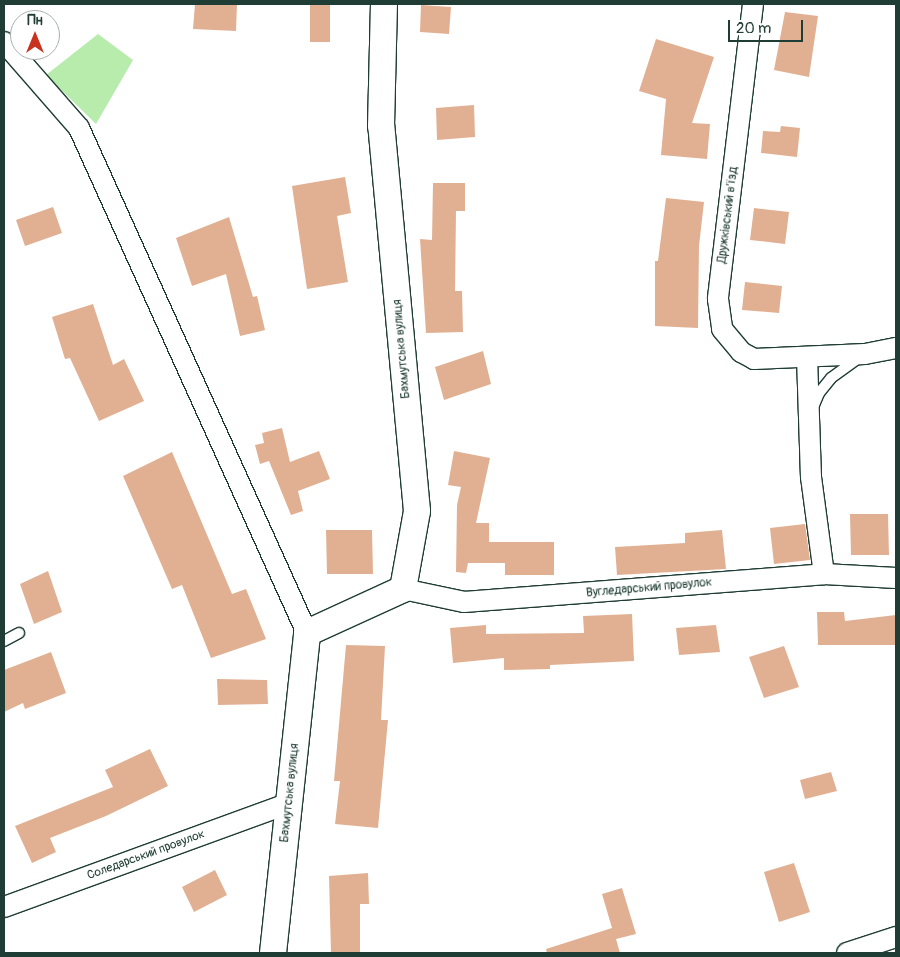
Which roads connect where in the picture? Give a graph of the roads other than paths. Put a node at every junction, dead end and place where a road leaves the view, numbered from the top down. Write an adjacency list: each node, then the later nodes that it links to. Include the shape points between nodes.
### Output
1 (384, 4): 10 (street, Бахмутська вулиця, via 381,126 417,511)
2 (753, 4): 6 (street, Дружківський в’їзд, via 718,314 730,342 754,359)
3 (4, 42): 12 (street, via 79,128)
4 (896, 348): 5 (street, Дружківський в’їзд)
5 (865, 354): 6 (street, Дружківський в’їзд); 7 (lane, via 831,378 819,392)
6 (806, 357): 7 (street)
7 (809, 420): 8 (street, via 811,477)
8 (824, 574): 9 (street, Вугледарський провулок); 10 (street, Вугледарський провулок, via 464,602)
9 (896, 578)
10 (403, 589): 12 (street)
11 (19, 632): 13 (lane)
12 (308, 633): 14 (street, Бахмутська вулиця)
13 (4, 641)
14 (289, 803): 15 (street, Соледарський провулок); 17 (street, Бахмутська вулиця)
15 (4, 907)
16 (896, 937): 18 (street)
17 (273, 953)
18 (847, 953)

